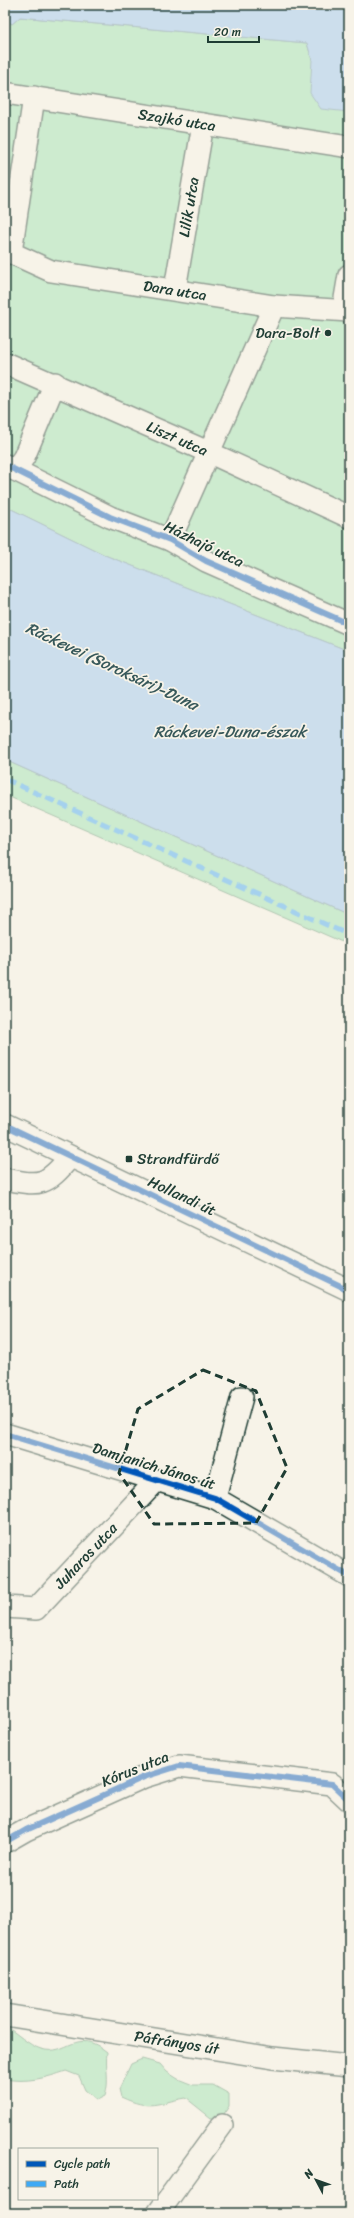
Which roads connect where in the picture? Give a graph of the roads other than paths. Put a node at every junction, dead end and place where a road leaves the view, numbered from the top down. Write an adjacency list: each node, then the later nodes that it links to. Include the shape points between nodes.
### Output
1 (5, 93): 2 (street, Szajkó utca)
2 (34, 97): 3 (street, Szajkó utca); 5 (street)
3 (203, 124): 4 (street, Szajkó utca); 7 (street, Lilik utca)
4 (349, 147)
5 (8, 251): 7 (street, Dara utca, via 51,271)
6 (349, 275): 9 (street)
7 (175, 289): 8 (street, Dara utca)
8 (274, 306): 9 (street, Dara utca); 12 (street)
9 (346, 311)
10 (5, 363): 11 (street, Liszt utca)
11 (55, 383): 12 (street, Liszt utca); 13 (street, via 24,457)
12 (208, 452): 14 (street, Liszt utca); 15 (street)
13 (10, 467): 15 (street, Házhajó utca, via 110,518)
14 (349, 517)
15 (170, 540): 16 (street, Házhajó utca, via 206,561)
16 (349, 624)
17 (5, 1125): 18 (street, Hollandi út)
18 (70, 1157): 19 (street, via 48,1180 38,1183); 20 (street, Hollandi út)
19 (5, 1180)
20 (349, 1290)
21 (242, 1397): 24 (street)
22 (5, 1434): 23 (street, Damjanich János út)
23 (157, 1480): 24 (street, Damjanich János út); 26 (street, Juharos utca, via 36,1609)
24 (215, 1498): 25 (street, Damjanich János út)
25 (349, 1576)
26 (5, 1607)
27 (341, 1781): 28 (street, Kórus utca); 29 (street, Kórus utca, via 179,1766 144,1777)
28 (349, 1800)
29 (5, 1842)
30 (5, 2015): 31 (street, Páfrányos út, via 274,2058)
31 (349, 2066)
32 (222, 2125): 33 (street)
33 (158, 2213)

